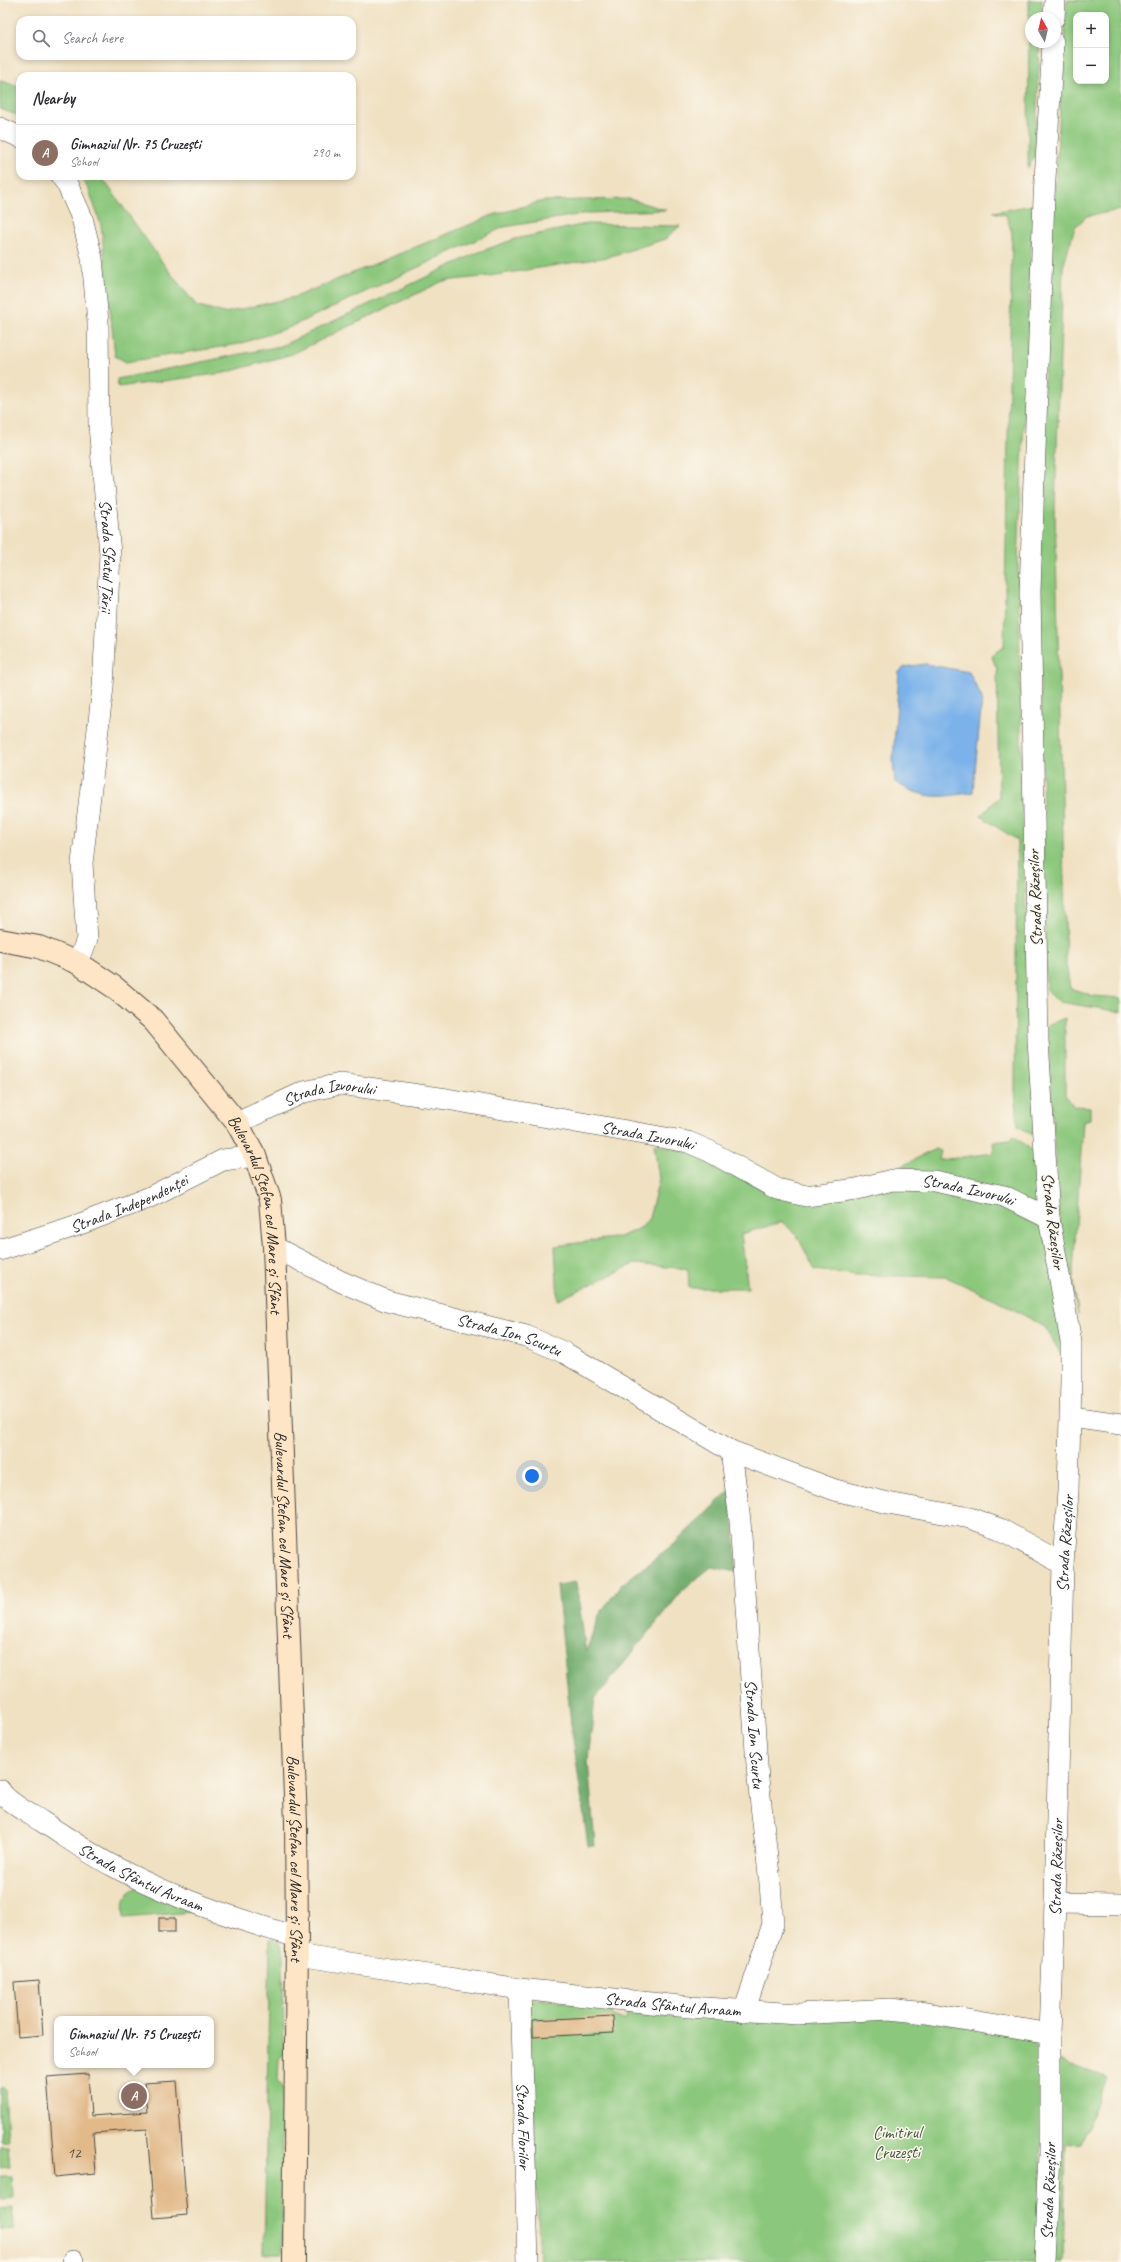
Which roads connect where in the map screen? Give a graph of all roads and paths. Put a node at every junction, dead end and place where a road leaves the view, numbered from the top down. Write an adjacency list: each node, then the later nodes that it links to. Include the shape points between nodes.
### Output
1 (1055, 0): 2 (street)
2 (1054, 12)
3 (1053, 48): 11 (street, Strada Răzeșilor, via 1044,197 1030,592 1038,1040)
4 (0, 128): 5 (street)
5 (16, 135)
6 (64, 180): 8 (street, Strada Sfatul Țării, via 82,218 92,258 98,322 99,424 110,554 103,687 82,864 87,939)
7 (0, 940): 8 (street, Bulevardul Ștefan cel Mare și Sfânt, via 39,947)
8 (78, 963): 9 (street, Bulevardul Ștefan cel Mare și Sfânt, via 114,987 153,1020)
9 (237, 1123): 10 (street, Bulevardul Ștefan cel Mare și Sfânt); 11 (street, Strada Izvorului, via 304,1092 340,1084 447,1099 688,1142 778,1189 806,1196 857,1189 892,1180 934,1181 1004,1196)
10 (255, 1156): 12 (street, Bulevardul Ștefan cel Mare și Sfânt, via 270,1200); 13 (street, Strada Independenței, via 223,1160 148,1198 75,1226)
11 (1049, 1218): 14 (street, Strada Răzeșilor, via 1071,1342)
12 (274, 1247): 16 (street, Strada Ion Scurtu, via 342,1282 387,1301 526,1336 565,1353); 21 (street, Bulevardul Ștefan cel Mare și Sfânt, via 296,1822)
13 (0, 1250)
14 (1071, 1417): 15 (street); 17 (street, Strada Răzeșilor)
15 (1121, 1424)
16 (731, 1451): 17 (street, Strada Ion Scurtu, via 835,1490 970,1518 1000,1529); 23 (street, Strada Ion Scurtu, via 740,1521 758,1779 772,1924)
17 (1063, 1564): 19 (street, Strada Răzeșilor)
18 (0, 1790): 21 (street, Strada Sfântul Avraam, via 22,1808 121,1870)
19 (1055, 1904): 20 (street); 24 (street, Strada Răzeșilor)
20 (1121, 1904)
21 (297, 1946): 22 (street, Strada Sfântul Avraam); 25 (street, Bulevardul Ștefan cel Mare și Sfânt)
22 (520, 1989): 23 (street, Strada Sfântul Avraam); 26 (street, Strada Florilor)
23 (744, 2012): 24 (street, Strada Sfântul Avraam, via 798,2014 890,2009)
24 (1050, 2034): 27 (street, Strada Răzeșilor, via 1050,2154)
25 (294, 2262)
26 (528, 2262)
27 (1045, 2262)

